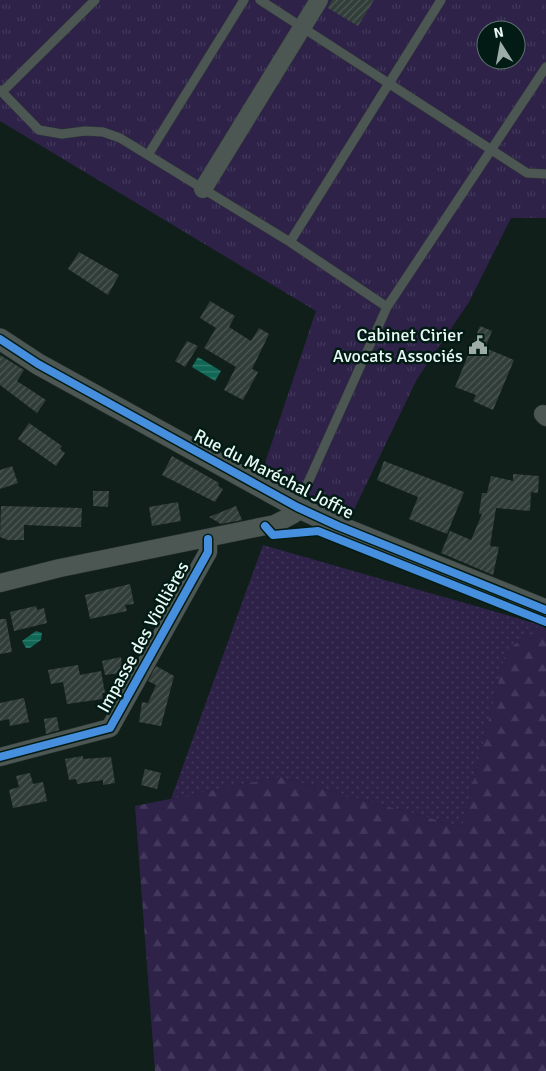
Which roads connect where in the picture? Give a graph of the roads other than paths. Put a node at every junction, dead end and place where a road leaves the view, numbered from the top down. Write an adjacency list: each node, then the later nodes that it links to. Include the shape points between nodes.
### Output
1 (95, 0): 9 (lane)
2 (244, 0): 11 (lane)
3 (260, 0): 6 (lane)
4 (319, 0): 6 (street)
5 (441, 0): 8 (lane)
6 (302, 27): 8 (lane); 13 (street)
7 (546, 67): 10 (lane)
8 (389, 84): 10 (lane); 14 (lane)
9 (1, 91): 11 (lane, via 39,130 62,134 103,132)
10 (491, 150): 12 (lane, via 527,173); 15 (lane)
11 (148, 155): 13 (lane)
12 (546, 174)
13 (203, 189): 14 (lane)
14 (290, 242): 15 (lane)
15 (387, 307): 17 (lane)
16 (0, 339): 17 (street, Rue du Maréchal Joffre)
17 (297, 507): 18 (street, via 287,520); 20 (street, Rue du Maréchal Joffre)
18 (208, 539): 19 (street); 21 (street, Impasse des Viollières, via 208,552 110,728)
19 (0, 583)
20 (546, 610)
21 (0, 757)

